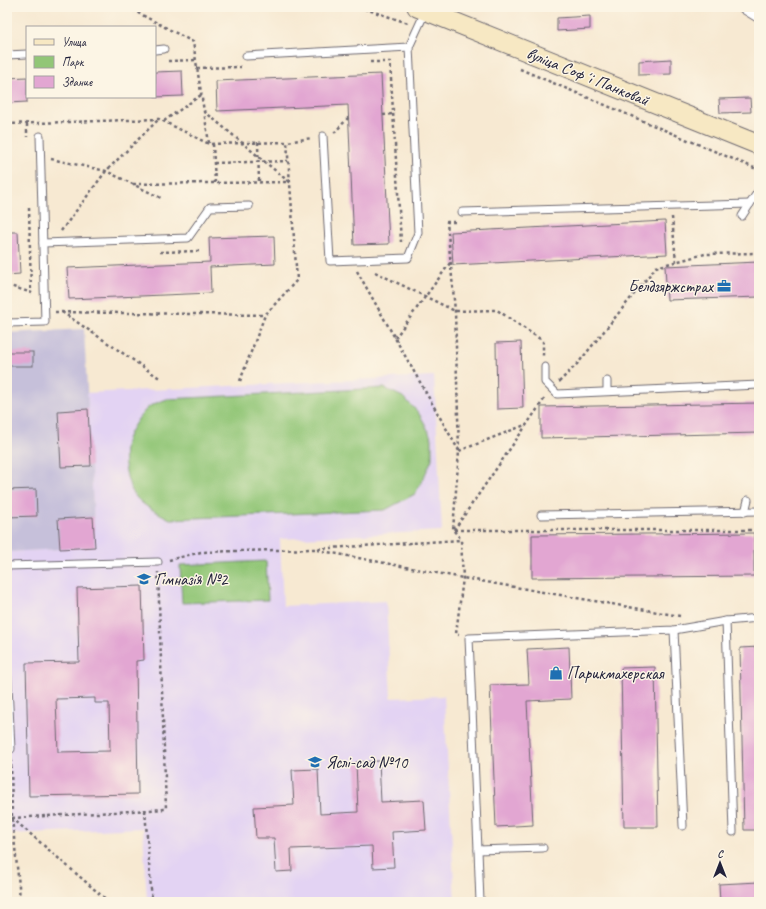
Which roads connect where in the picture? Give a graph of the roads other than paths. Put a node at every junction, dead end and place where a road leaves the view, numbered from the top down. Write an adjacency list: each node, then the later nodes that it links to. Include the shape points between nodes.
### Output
1 (746, 7): 3 (street)
2 (421, 15): 4 (lane); 12 (main road, вуліца Софʼі Панковай)
3 (759, 15)
4 (409, 47): 9 (lane); 11 (lane, via 418,233 408,258 330,261)
5 (164, 49): 6 (lane)
6 (156, 50)
7 (26, 54): 8 (lane)
8 (7, 55)
9 (246, 56)
10 (40, 136): 18 (lane)
11 (323, 136)
12 (759, 145)
13 (759, 190): 14 (lane)
14 (750, 204): 16 (lane); 17 (lane)
15 (250, 206): 18 (lane, via 210,207 188,238)
16 (462, 212)
17 (742, 216)
18 (43, 243): 19 (lane, via 45,322)
19 (7, 323)
20 (545, 367): 23 (lane, via 545,382 557,394)
21 (607, 382): 23 (lane)
22 (759, 385): 23 (lane)
23 (607, 392)
24 (748, 500): 26 (lane)
25 (759, 511): 26 (lane)
26 (745, 512): 27 (lane)
27 (541, 515)
28 (158, 562): 29 (lane)
29 (7, 566)
30 (759, 618): 31 (lane)
31 (726, 621): 32 (lane); 36 (lane)
32 (674, 630): 35 (lane); 38 (lane, via 469,638)
33 (7, 664): 34 (lane)
34 (11, 749)
35 (683, 826)
36 (733, 832)
37 (543, 848): 38 (lane)
38 (478, 850): 39 (lane)
39 (480, 902)

